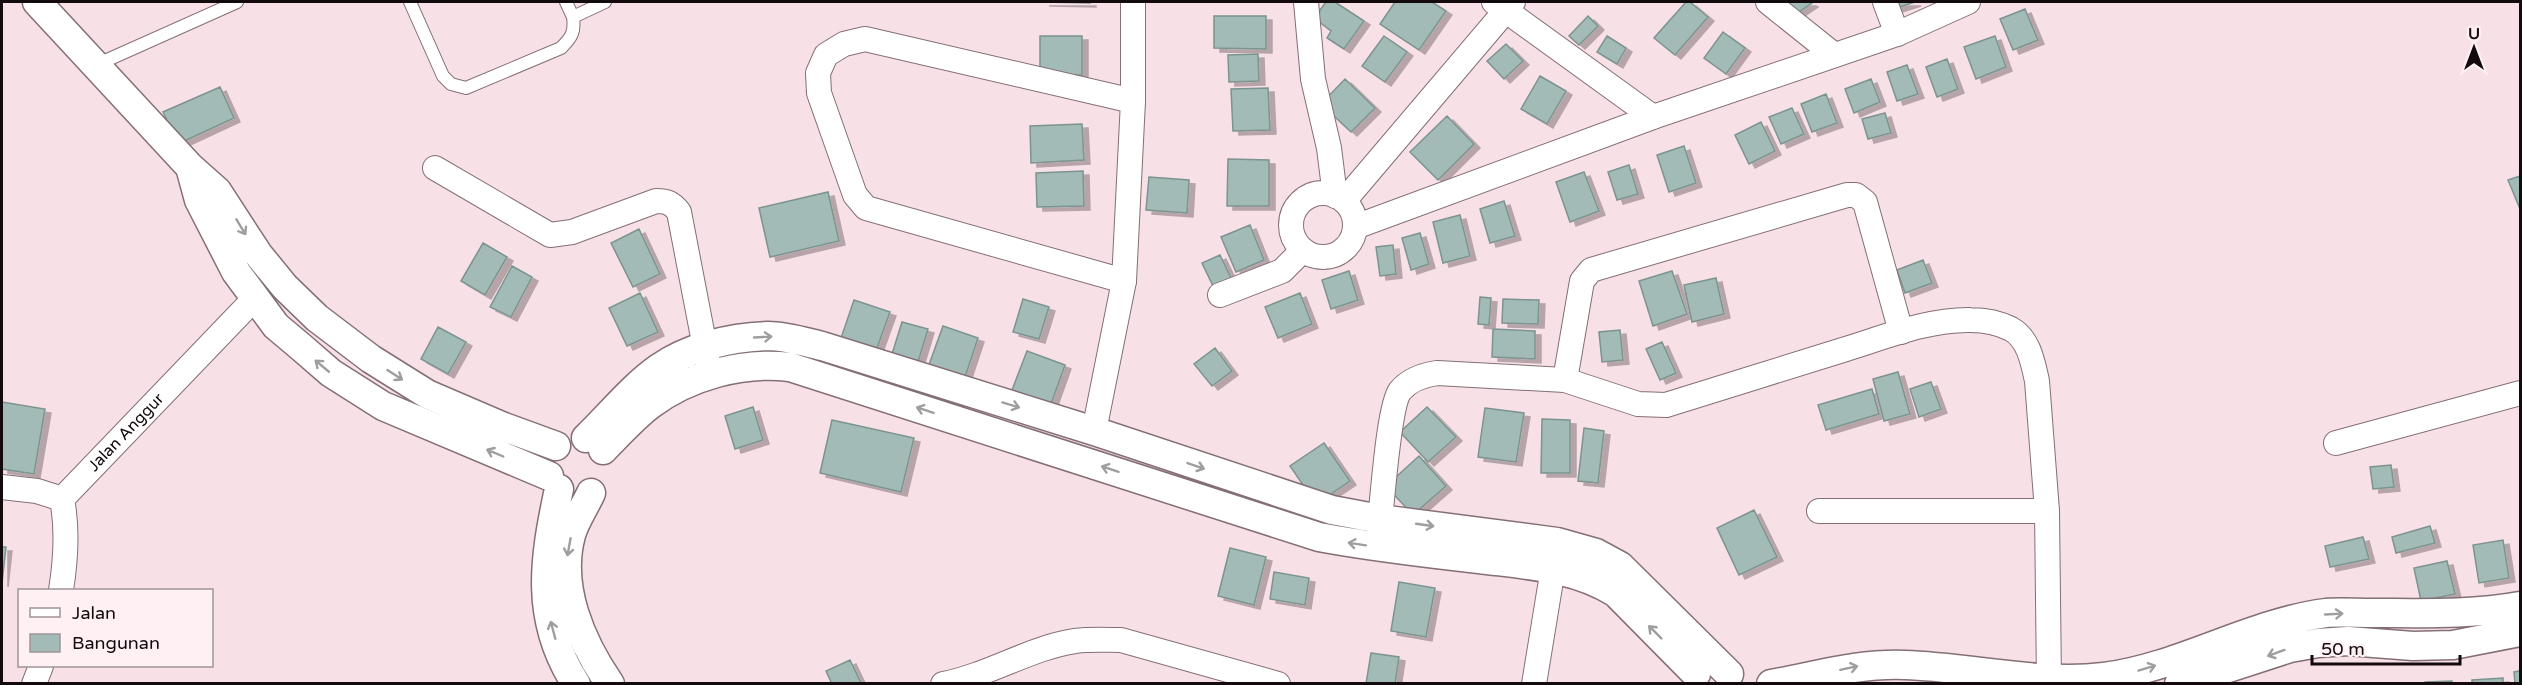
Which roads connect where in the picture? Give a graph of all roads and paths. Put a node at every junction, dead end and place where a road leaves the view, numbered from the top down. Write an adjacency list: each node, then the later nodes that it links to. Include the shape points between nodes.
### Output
1 (37, 2): 15 (street)
2 (237, 2): 15 (lane)
3 (410, 2): 12 (lane, via 443,76 451,84 465,88 561,48 575,30)
4 (566, 2): 12 (lane)
5 (605, 2): 12 (lane)
6 (1133, 2): 16 (street)
7 (1306, 2): 19 (street, via 1313,79)
8 (1768, 2): 14 (street)
9 (1885, 2): 13 (street)
10 (1968, 2): 13 (street)
11 (1504, 5): 17 (street); 19 (street)
12 (573, 17)
13 (1897, 34): 14 (street)
14 (1833, 54): 17 (street)
15 (95, 65): 20 (street, via 190,167)
16 (1133, 101): 23 (street); 23 (street, via 865,39 844,44 826,56 818,73 819,93 855,195 866,208)
17 (1653, 117): 21 (street)
18 (435, 168): 27 (street, via 550,235 572,232 656,201 674,205 679,212)
19 (1340, 198): 21 (street, via 1351,208); 22 (street, via 1316,194 1299,204 1291,223 1296,242)
20 (213, 204): 25 (street, via 236,272); 32 (street, one-way to 32, via 317,318 371,359)
21 (1355, 227): 22 (street, via 1348,245 1332,255 1312,255)
22 (1303, 250): 24 (street, via 1282,271)
23 (1124, 282): 35 (street)
24 (1220, 295)
25 (255, 298): 33 (street, one-way to 25, via 383,406 331,373 276,326); 42 (street, Jalan Anggur)
26 (1901, 332): 29 (street, via 1666,405 1638,404); 29 (street, via 1865,202 1856,195 1847,195 1591,270 1582,281); 44 (street, via 1971,320 1999,324 2013,330 2025,342 2037,381)
27 (705, 346): 28 (street); 30 (street, one-way to 30, via 769,336 794,340); 37 (street, via 659,368)
28 (711, 375): 34 (street, one-way to 28, via 790,366 760,365); 37 (street, via 678,388)
29 (1565, 380): 45 (street, via 1437,373 1407,384 1394,402)
30 (969, 392): 34 (street); 35 (street, one-way to 35)
31 (2520, 393): 36 (street)
32 (427, 394): 33 (street); 38 (street)
33 (416, 420): 39 (street, one-way to 33)
34 (959, 421): 46 (street, one-way to 34, via 1372,546 1319,537)
35 (1094, 431): 45 (street, one-way to 45, via 1304,502)
36 (2336, 443)
37 (594, 444): 38 (street, via 570,438); 41 (street, via 608,465 603,482)
38 (556, 446): 39 (street, via 548,460)
39 (554, 483): 41 (street, via 574,496); 56 (street, one-way to 39, via 553,633 548,608 547,546)
40 (2, 487): 42 (street)
41 (591, 493): 57 (street, one-way to 57, via 572,534 567,558 569,589 591,655)
42 (62, 499): 47 (street, via 67,546)
43 (1819, 511): 44 (street)
44 (2047, 512): 53 (street)
45 (1380, 519): 46 (street, one-way to 46)
46 (1555, 555): 51 (street, one-way to 46, via 1616,593 1581,576); 52 (street, via 1596,553 1620,567); 59 (street)
47 (61, 589)
48 (2520, 606): 53 (street, one-way to 48, via 2137,671 2252,630 2327,613 2457,614)
49 (2520, 632): 61 (street, one-way to 61, via 2453,645 2318,643 2290,648)
50 (41, 667): 55 (street)
51 (1691, 679): 52 (street, via 1707,670 1718,670)
52 (1734, 679)
53 (2049, 681): 60 (street, one-way to 53, via 1858,666 1905,665)
54 (956, 682): 58 (street, via 1065,644 1121,640)
55 (34, 684)
56 (576, 684)
57 (610, 684)
58 (1278, 684)
59 (1534, 684)
60 (1771, 684)
61 (2179, 684)

